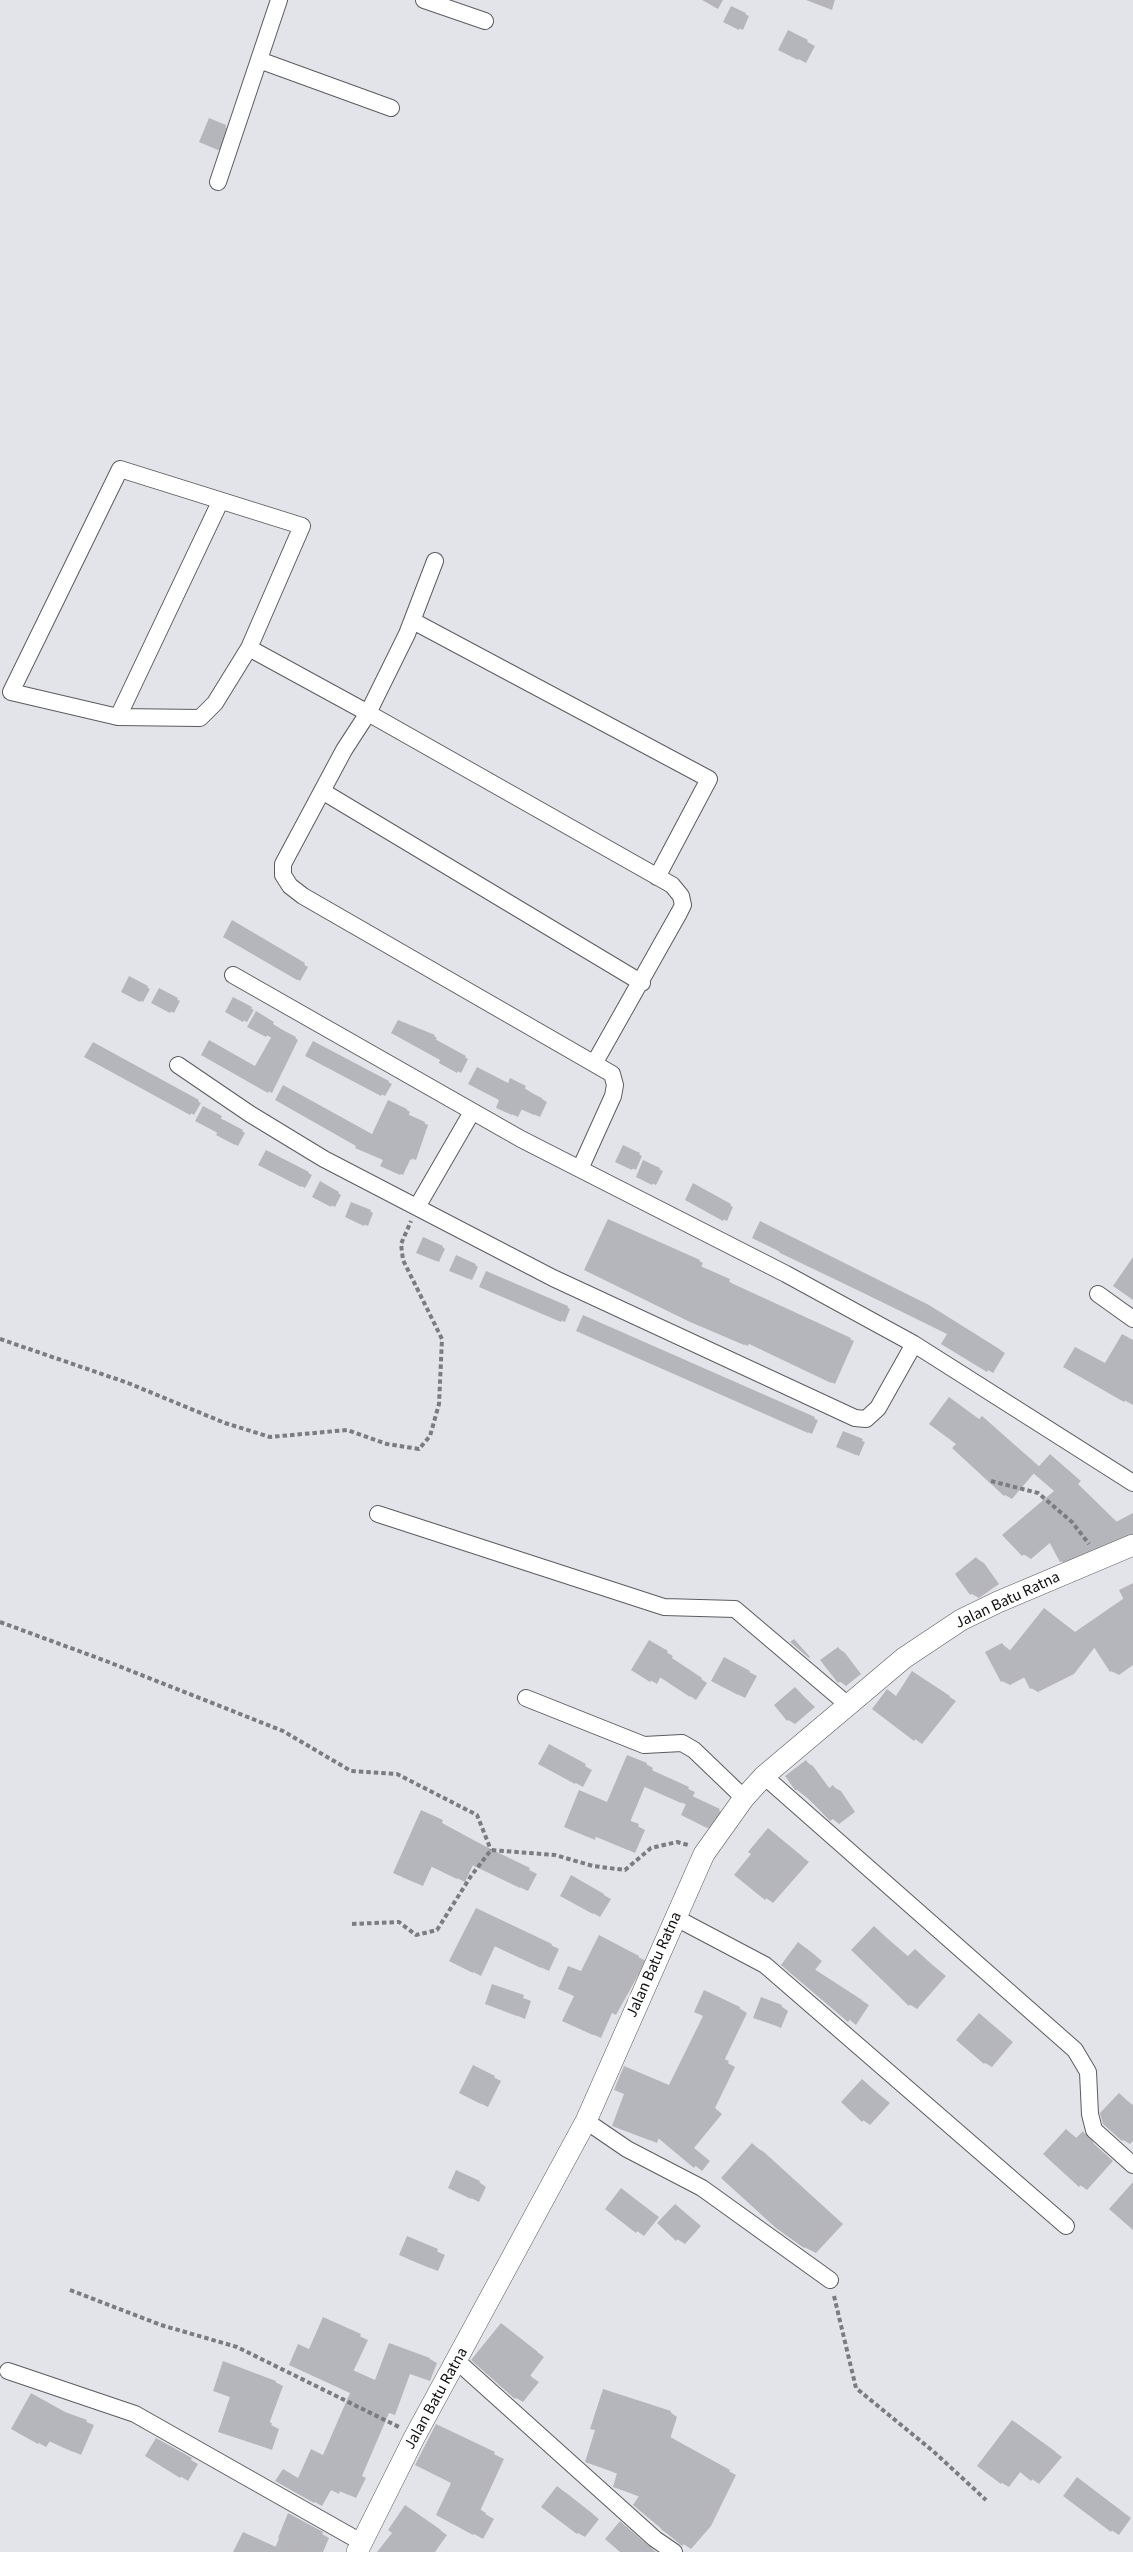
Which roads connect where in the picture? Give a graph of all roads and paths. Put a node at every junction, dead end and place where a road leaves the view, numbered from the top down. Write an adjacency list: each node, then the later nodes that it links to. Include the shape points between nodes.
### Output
1 (279, 0): 4 (street)
2 (424, 0): 3 (street)
3 (485, 21)
4 (259, 60): 5 (street); 6 (street)
5 (390, 108)
6 (218, 182)
7 (220, 502): 10 (street, via 302,526); 12 (street); 12 (street, via 120,469 11,692)
8 (435, 561): 9 (street)
9 (413, 621): 11 (street); 14 (street, via 708,779)
10 (249, 648): 11 (street); 12 (street, via 215,703 200,718)
11 (368, 713): 13 (street); 14 (street)
12 (118, 717)
13 (322, 791): 16 (street); 17 (street, via 284,864 283,875 290,886)
14 (657, 877): 16 (street, via 672,885 683,905)
15 (233, 975): 19 (street)
16 (642, 983): 17 (street)
17 (596, 1062): 20 (street, via 612,1074 615,1085)
18 (178, 1065): 21 (street, via 324,1159)
19 (472, 1112): 20 (street); 21 (street)
20 (580, 1168): 25 (street)
21 (417, 1207): 24 (path, via 401,1244 403,1260 442,1339 440,1404 430,1436 419,1449 387,1444 347,1430 270,1437); 25 (street, via 553,1278 855,1418 866,1419 878,1408)
22 (1098, 1294): 23 (street)
23 (1133, 1319)
24 (0, 1339)
25 (914, 1344): 27 (street)
26 (991, 1480): 30 (path, via 1038,1493 1072,1522)
27 (1133, 1484)
28 (378, 1514): 33 (street, via 664,1607 735,1609)
29 (1133, 1545): 30 (street, Jalan Batu Ratna)
30 (1101, 1559): 33 (street, Jalan Batu Ratna, via 961,1620 904,1658)
31 (0, 1622): 36 (path, via 283,1731 351,1770 397,1774 477,1815)
32 (526, 1698): 35 (street, via 644,1745 682,1743)
33 (848, 1705): 34 (street, Jalan Batu Ratna)
34 (765, 1776): 35 (street, Jalan Batu Ratna); 41 (street, via 1075,2050 1088,2072 1094,2130)
35 (744, 1798): 37 (street, Jalan Batu Ratna)
36 (492, 1850): 37 (path, via 555,1855 625,1870 651,1848 677,1842 694,1846); 39 (path, via 436,1930 416,1935 399,1922)
37 (704, 1854): 38 (street, Jalan Batu Ratna)
38 (676, 1918): 40 (street, Jalan Batu Ratna); 42 (street, via 765,1965)
39 (352, 1924)
40 (586, 2121): 43 (street, via 627,2149 702,2188); 45 (street, Jalan Batu Ratna)
41 (1133, 2165)
42 (1066, 2226)
43 (830, 2280): 48 (path, via 856,2388)
44 (70, 2290): 47 (path, via 161,2325 237,2347 387,2419)
45 (458, 2362): 47 (street, Jalan Batu Ratna); 50 (street)
46 (8, 2371): 49 (street, via 135,2414)
47 (414, 2438): 49 (street, Jalan Batu Ratna)
48 (986, 2500)
49 (359, 2547)
50 (674, 2552)

